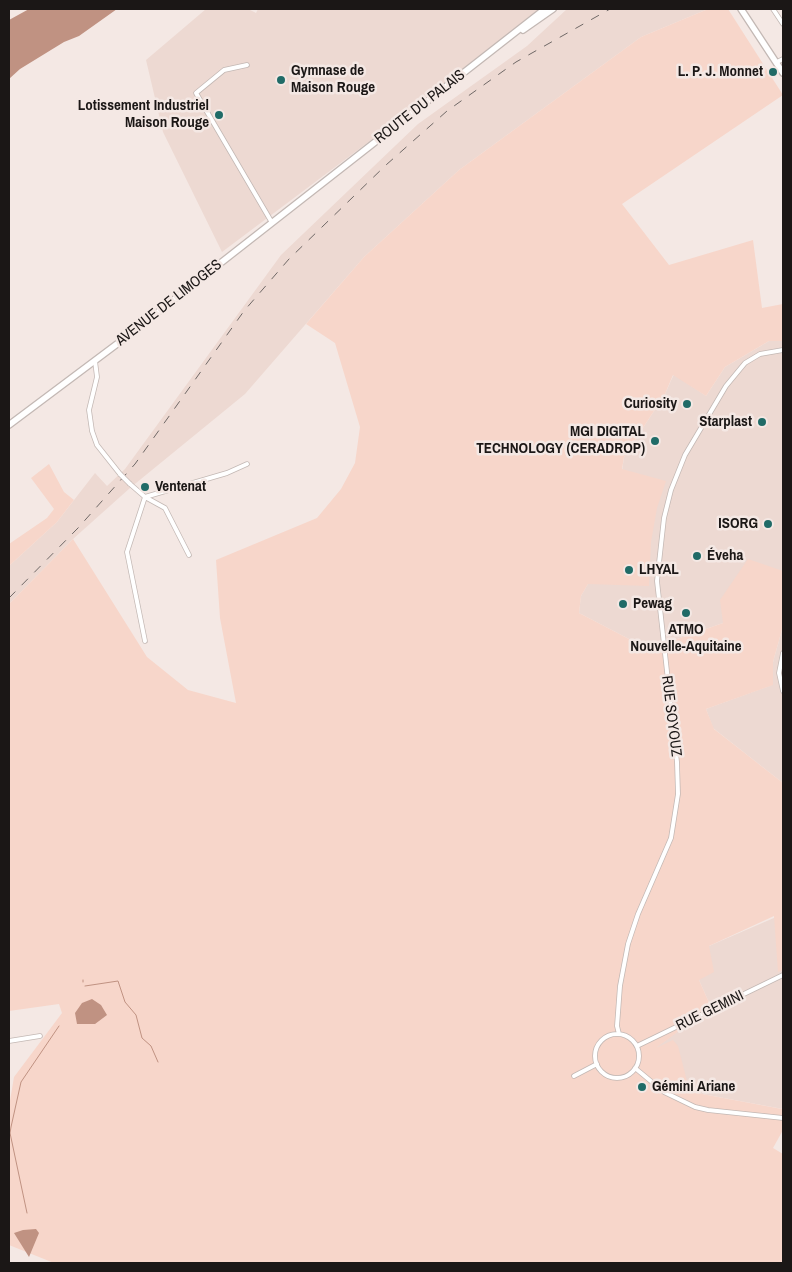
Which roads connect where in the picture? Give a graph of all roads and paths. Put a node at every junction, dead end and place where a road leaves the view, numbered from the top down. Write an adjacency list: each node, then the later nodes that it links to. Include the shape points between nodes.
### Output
1 (545, 9): 6 (main road, ROUTE DU PALAIS)
2 (553, 9): 6 (main road, ROUTE DU PALAIS)
3 (742, 9): 8 (main road)
4 (773, 9): 5 (street)
5 (783, 24)
6 (512, 36): 11 (main road, ROUTE DU PALAIS)
7 (783, 58): 8 (street)
8 (776, 62): 10 (main road)
9 (247, 65): 12 (street, via 224,70 196,93)
10 (783, 73)
11 (328, 178): 12 (main road, AVENUE DE LIMOGES)
12 (271, 221): 14 (main road, AVENUE DE LIMOGES)
13 (783, 350): 23 (street, RUE SOYOUZ, via 760,354 745,363 726,386 684,455 664,518 656,581 678,794 671,838 628,944 620,986)
14 (95, 361): 15 (main road, AVENUE DE LIMOGES); 17 (street, bridge, via 97,377 89,410 96,445 120,474)
15 (9, 425)
16 (247, 464): 17 (street)
17 (146, 497): 18 (street, via 165,508); 19 (street, via 127,552)
18 (190, 555)
19 (144, 641)
20 (783, 654): 21 (street, via 780,672)
21 (783, 690)
22 (783, 976): 26 (street, RUE GEMINI)
23 (619, 1034): 26 (street, via 630,1038); 27 (street, via 608,1036 599,1043 595,1053)
24 (40, 1036): 25 (street)
25 (9, 1041)
26 (637, 1046): 28 (street)
27 (597, 1064): 28 (street, via 604,1073 615,1077 626,1075); 29 (street)
28 (635, 1068): 30 (street, via 664,1092 695,1107)
29 (574, 1076)
30 (783, 1118)

